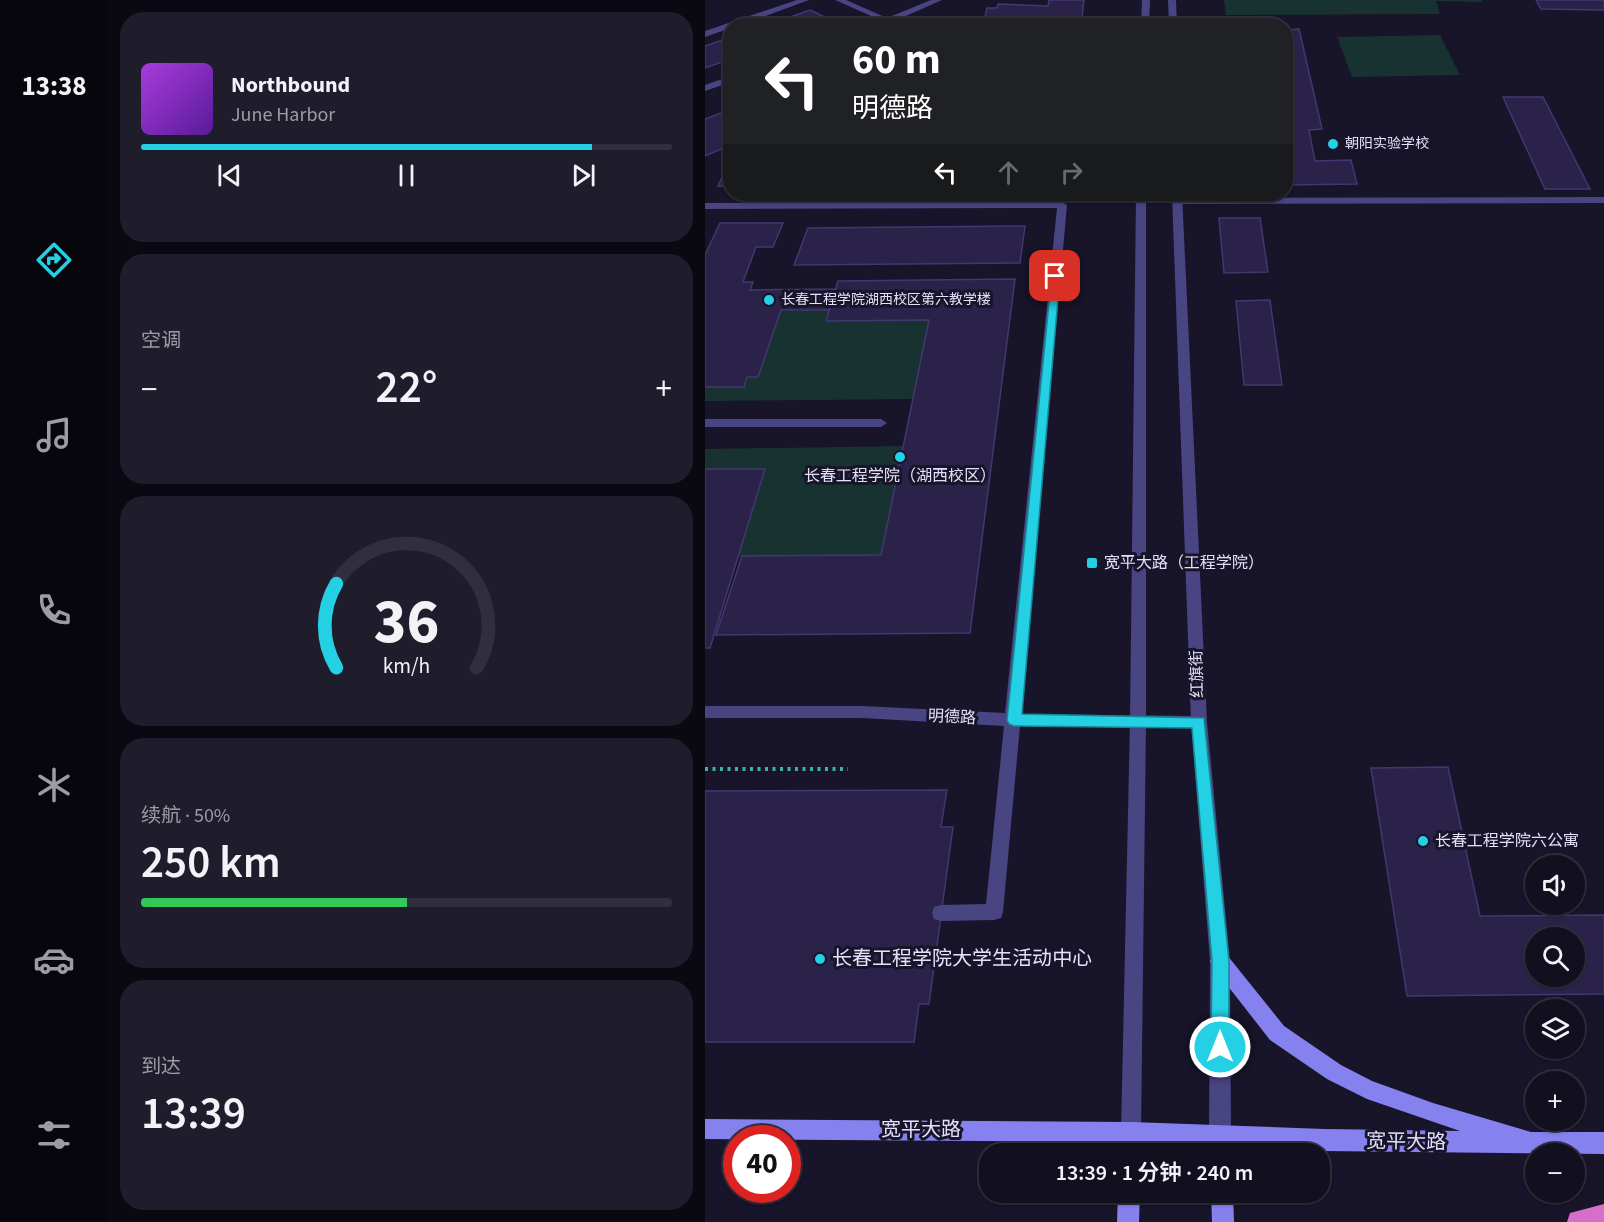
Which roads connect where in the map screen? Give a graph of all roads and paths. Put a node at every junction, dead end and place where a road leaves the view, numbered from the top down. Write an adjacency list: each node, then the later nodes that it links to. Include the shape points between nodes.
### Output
1 (805, 0): 6 (street)
2 (839, 0): 7 (street)
3 (938, 0): 8 (street)
4 (1146, 0): 9 (street)
5 (1171, 0): 10 (street)
6 (750, 18)
7 (880, 18)
8 (894, 18)
9 (1145, 18)
10 (1172, 18)
11 (723, 27): 12 (street)
12 (705, 33)
13 (723, 82): 14 (street)
14 (705, 88)
15 (1293, 198): 16 (street)
16 (1604, 200)
17 (888, 201): 21 (street)
18 (952, 201): 25 (street, via 1062,205)
19 (1141, 201): 26 (street)
20 (1177, 201): 27 (street, 红旗街)
21 (705, 206)
22 (705, 423): 23 (street)
23 (881, 423)
24 (705, 712): 25 (street, 明德路, via 862,712)
25 (1014, 720): 26 (street, 明德路); 30 (street, via 994,912)
26 (1138, 722): 27 (street, 明德路); 33 (street)
27 (1199, 723): 31 (street, 红旗街)
28 (705, 769): 29 (path)
29 (848, 769)
30 (941, 913)
31 (1220, 961): 36 (street, 红旗街); 38 (main road, via 1277,1033 1334,1072 1367,1089 1434,1113)
32 (705, 1129): 33 (main road, 宽平大路)
33 (1131, 1132): 34 (main road); 35 (main road, 宽平大路)
34 (1130, 1143)
35 (1214, 1143)
36 (1221, 1143)
37 (1247, 1143): 41 (main road, 宽平大路, via 1324,1140)
38 (1539, 1143)
39 (1585, 1143): 40 (main road, 宽平大路)
40 (1604, 1143)
41 (1525, 1144)
42 (1129, 1203): 45 (main road)
43 (1222, 1203): 46 (main road)
44 (1604, 1216): 47 (highway)
45 (1128, 1222)
46 (1223, 1222)
47 (1579, 1222)

